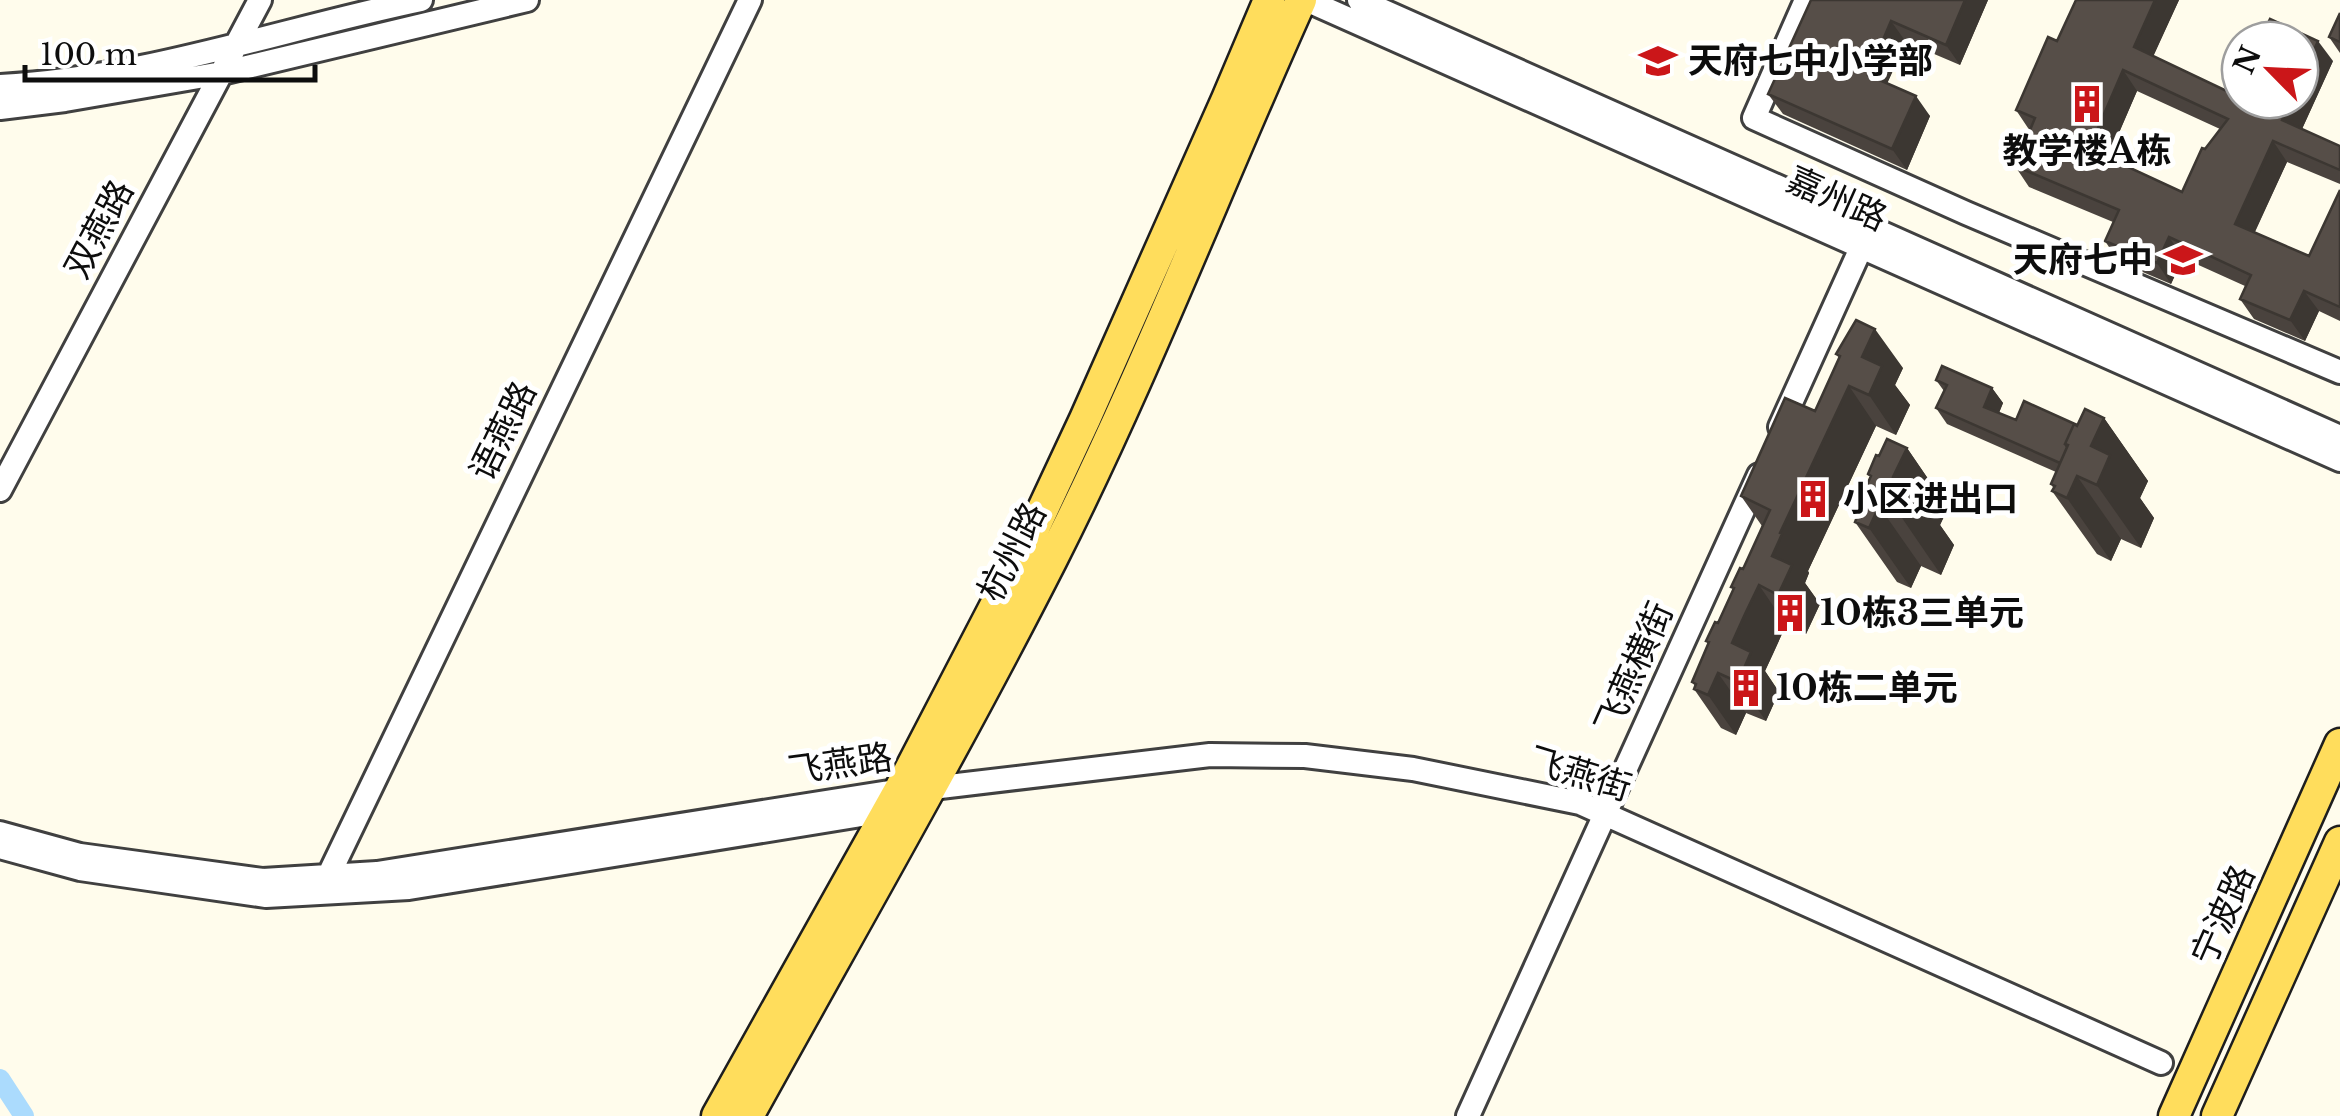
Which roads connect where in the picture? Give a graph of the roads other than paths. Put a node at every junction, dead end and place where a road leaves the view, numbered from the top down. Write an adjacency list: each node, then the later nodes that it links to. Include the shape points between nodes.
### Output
1 (260, 0): 9 (street, 双燕路)
2 (421, 0): 9 (street)
3 (528, 0): 10 (street)
4 (750, 0): 25 (street, 语燕路)
5 (1269, 0): 20 (main road, 杭州路, via 1020,558)
6 (1304, 0): 13 (street, 嘉州路); 19 (main road, 杭州路, via 1111,434)
7 (1359, 0): 15 (street)
8 (1806, 0): 14 (street, via 1754,118)
9 (237, 44): 10 (street, 双燕路); 11 (street, via 108,74)
10 (222, 73): 12 (street); 17 (street, 双燕路)
11 (0, 86)
12 (0, 108)
13 (1861, 248): 16 (street, 嘉州路); 21 (street, 飞燕横街)
14 (2340, 372)
15 (2340, 437)
16 (2340, 460)
17 (0, 490)
18 (2340, 744): 30 (main road, 宁波路)
19 (932, 788): 20 (street, 飞燕路); 21 (street, 飞燕街, via 1210,755 1305,756 1413,769); 28 (main road, 杭州路)
20 (893, 800): 25 (street, 飞燕路); 27 (main road, 杭州路)
21 (1606, 814): 26 (street, 飞燕街); 29 (street, 飞燕横街)
22 (0, 832): 25 (street, 飞燕路, via 80,855)
23 (2340, 842): 31 (main road)
24 (0, 847): 25 (street, 飞燕路, via 80,868 266,896)
25 (324, 884)
26 (2161, 1062)
27 (717, 1116)
28 (748, 1116)
29 (1468, 1116)
30 (2174, 1116)
31 (2218, 1116)

